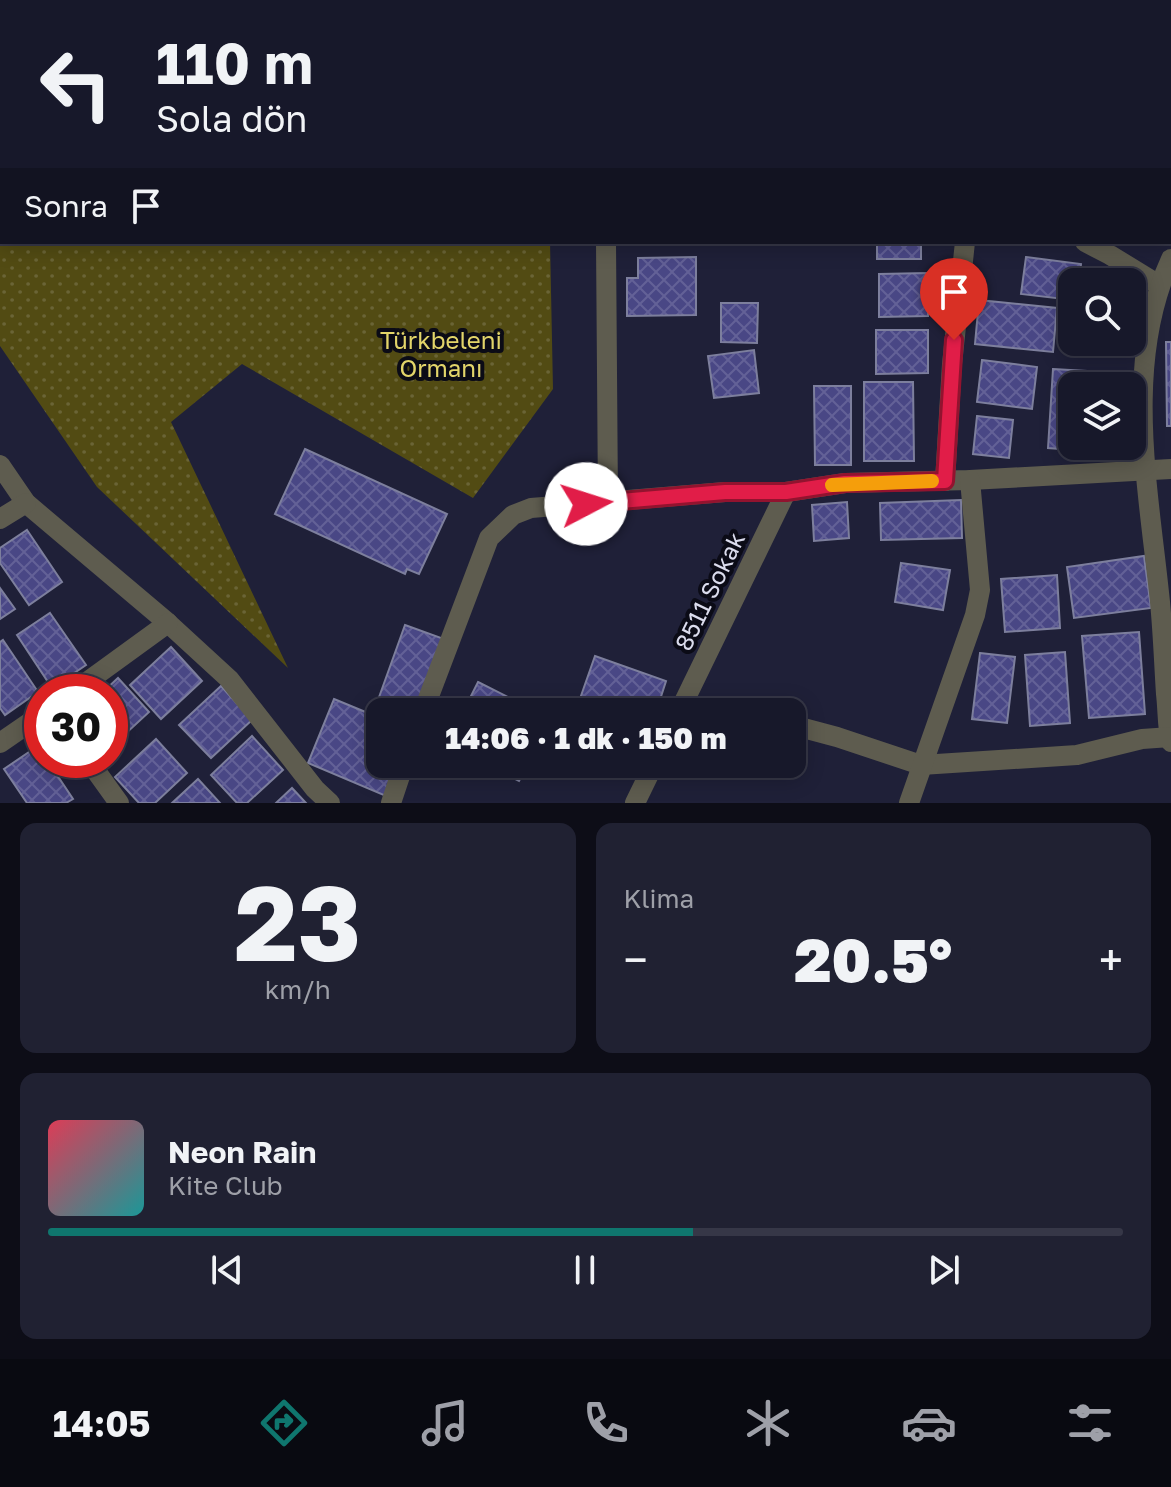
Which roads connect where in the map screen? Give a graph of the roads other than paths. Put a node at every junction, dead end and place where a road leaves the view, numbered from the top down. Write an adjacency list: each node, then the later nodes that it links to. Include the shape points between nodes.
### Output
1 (606, 244): 13 (street)
2 (965, 244): 11 (street)
3 (1088, 244): 5 (street)
4 (1171, 259): 5 (street)
5 (1159, 285): 6 (street)
6 (1162, 317): 8 (street, via 1144,373)
7 (0, 465): 14 (street)
8 (1145, 469): 9 (street); 10 (street); 22 (street)
9 (1171, 469)
10 (970, 480): 11 (street); 24 (street, via 980,590)
11 (945, 481): 12 (street, via 845,483)
12 (786, 492): 13 (street); 19 (street, 8511 Sokak)
13 (608, 502): 18 (street, via 531,508 513,515 489,538)
14 (26, 503): 15 (street); 16 (street)
15 (0, 519)
16 (168, 623): 17 (street); 29 (street, via 229,679)
17 (98, 674)
18 (428, 698)
19 (685, 698)
20 (24, 726): 23 (street)
21 (806, 729): 24 (street)
22 (1171, 739): 24 (street, via 1142,739 1077,755)
23 (0, 743)
24 (921, 765): 32 (street)
25 (101, 778): 28 (street)
26 (399, 778): 30 (street)
27 (647, 778): 31 (street)
28 (119, 803)
29 (330, 803)
30 (391, 803)
31 (635, 803)
32 (909, 803)

